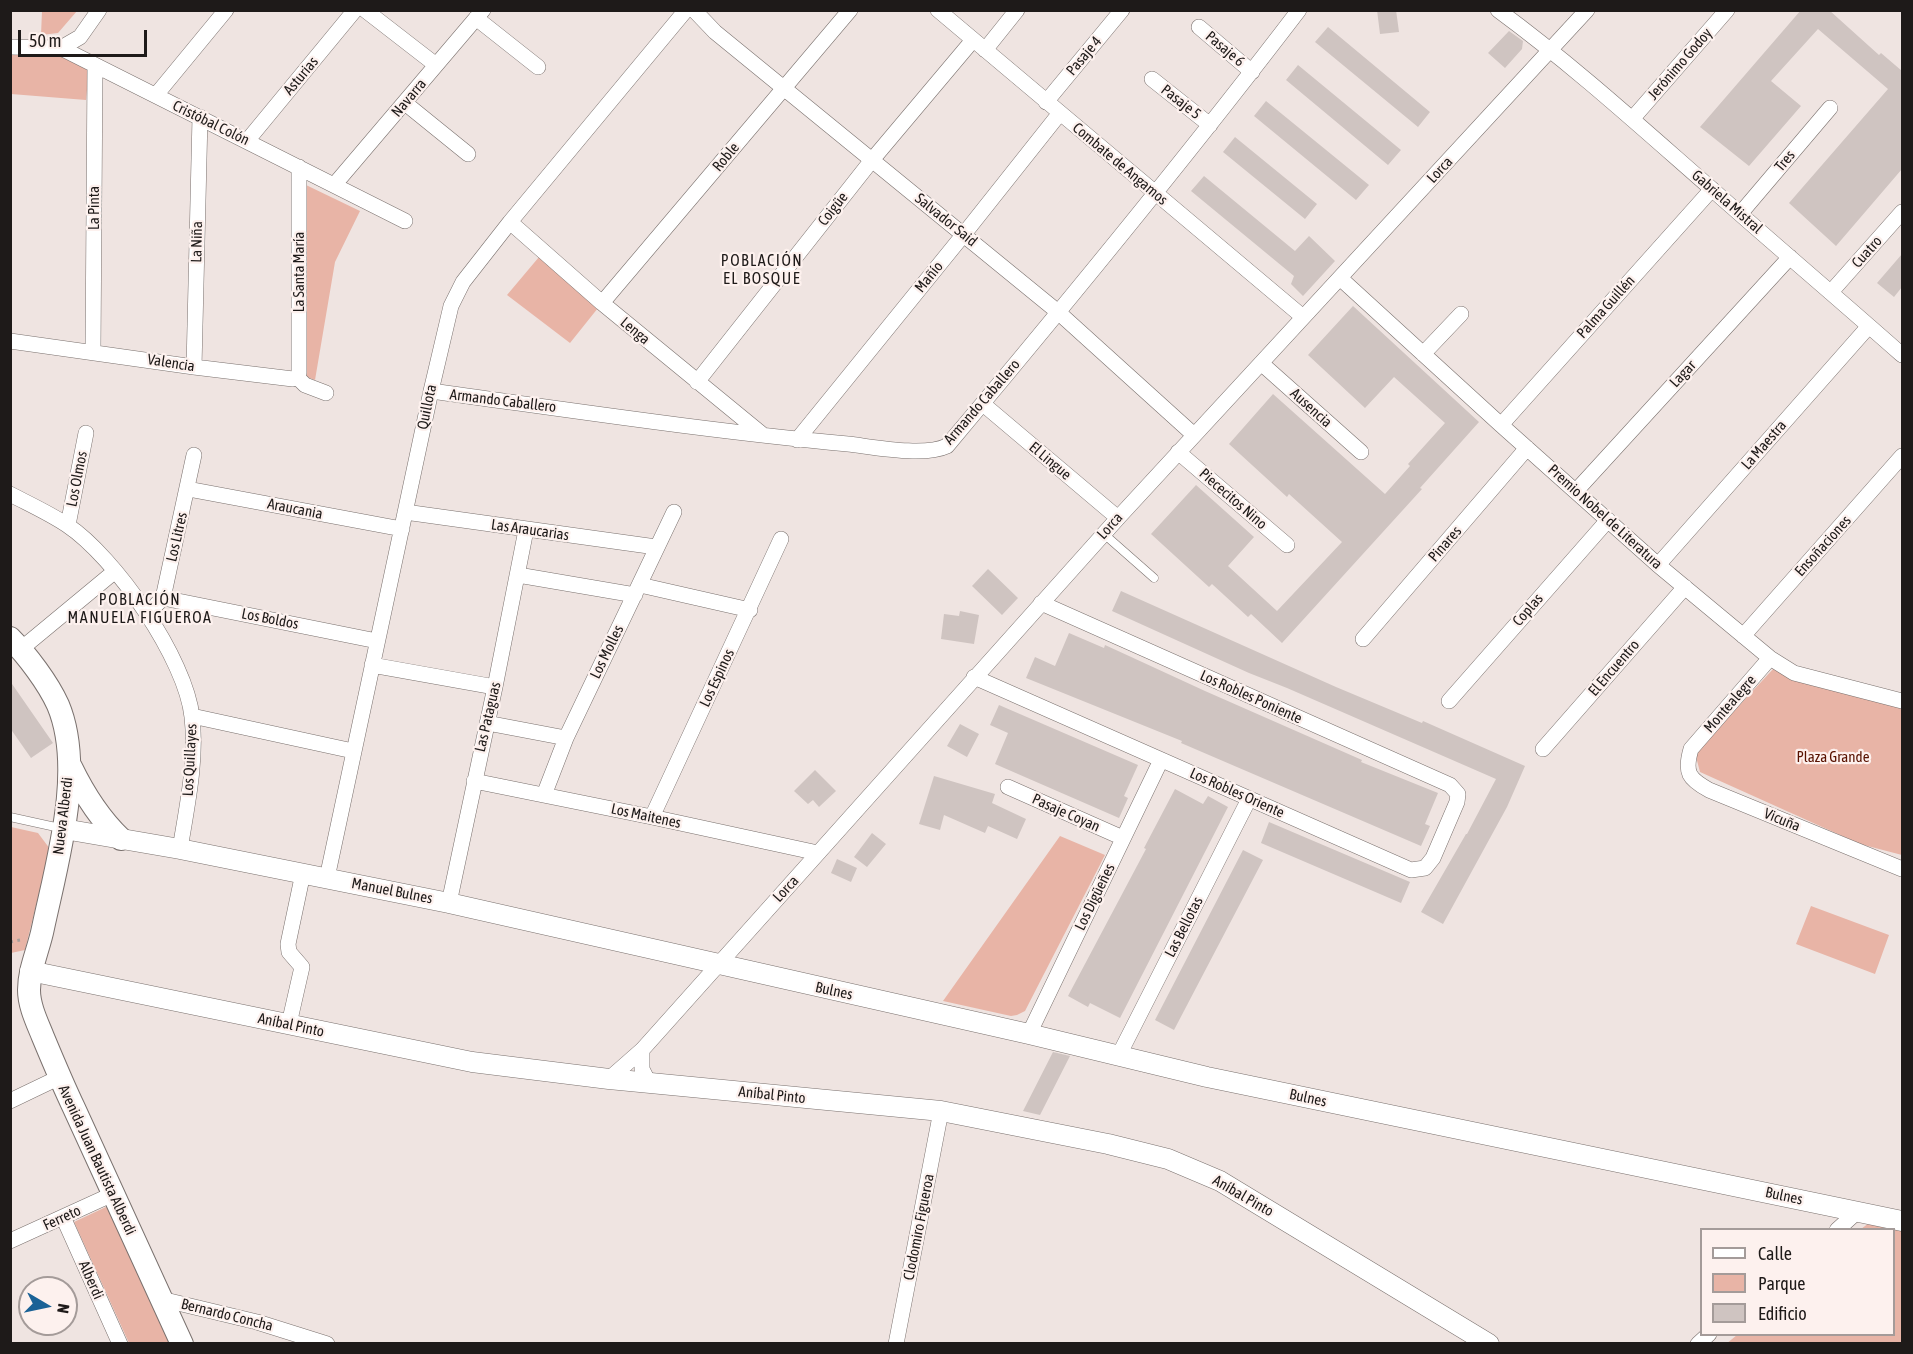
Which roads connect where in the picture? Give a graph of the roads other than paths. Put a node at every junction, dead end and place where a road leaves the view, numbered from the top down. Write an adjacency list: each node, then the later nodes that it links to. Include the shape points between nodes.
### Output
1 (99, 10): 19 (street, via 80,37)
2 (226, 10): 27 (street)
3 (355, 10): 35 (street, Asturias)
4 (365, 10): 22 (street)
5 (686, 10): 45 (street, Quillota)
6 (694, 10): 26 (street, Salvador Said)
7 (850, 10): 26 (street, Roble)
8 (938, 10): 17 (street, Combate de Angamos)
9 (1017, 10): 17 (street, Coigüe)
10 (1122, 10): 28 (street, Pasaje 4)
11 (1299, 10): 24 (street, Armando Caballero)
12 (1498, 10): 20 (street, Gabriela Mistral)
13 (1587, 10): 20 (street, Lorca)
14 (1727, 10): 33 (street, Jerónimo Godoy)
15 (479, 14): 22 (street, Navarra); 23 (street)
16 (1199, 27): 24 (street, Pasaje 6)
17 (979, 45): 28 (street, Combate de Angamos); 37 (street, Coigüe)
18 (10, 47): 19 (street, Cristóbal Colón)
19 (61, 48): 21 (street, Cristóbal Colón)
20 (1551, 49): 33 (street, Gabriela Mistral); 48 (street, Lorca)
21 (95, 65): 27 (street, Cristóbal Colón); 56 (street, La Pinta)
22 (436, 65): 29 (street, Navarra)
23 (538, 67)
24 (1252, 72): 34 (street, Armando Caballero)
25 (1152, 79): 34 (street, Pasaje 5)
26 (784, 89): 37 (street, Salvador Said); 50 (street, Roble)
27 (156, 96): 32 (street, Cristóbal Colón)
28 (1046, 102): 31 (street, Combate de Angamos)
29 (405, 103): 36 (street); 39 (street, Navarra)
30 (1830, 108): 43 (street, Tres)
31 (1059, 113): 41 (street, Combate de Angamos); 46 (street, Mañío)
32 (200, 117): 35 (street, Cristóbal Colón); 60 (street, La Niña)
33 (1633, 118): 40 (street, Gabriela Mistral)
34 (1210, 125): 41 (street, Armando Caballero)
35 (247, 141): 38 (street, Cristóbal Colón)
36 (468, 153)
37 (872, 160): 46 (street, Salvador Said); 62 (street, Coigüe)
38 (299, 167): 39 (street, Cristóbal Colón); 61 (street, La Santa María)
39 (336, 184): 44 (street, Cristóbal Colón)
40 (1712, 189): 43 (street, Gabriela Mistral); 66 (street, Palma Guillén)
41 (1155, 193): 51 (street, Armando Caballero); 53 (street, Combate de Angamos)
42 (1902, 212): 49 (street, Cuatro)
43 (1740, 214): 47 (street, Gabriela Mistral)
44 (405, 221)
45 (510, 222): 50 (street, Lenga); 63 (street, Quillota, via 463,282 451,306)
46 (964, 234): 51 (street, Salvador Said); 70 (street, Mañío)
47 (1790, 257): 49 (street, Gabriela Mistral); 77 (street, Lagar)
48 (1340, 278): 53 (street, Lorca); 57 (street, Premio Nobel de Literatura)
49 (1831, 292): 54 (street, Gabriela Mistral)
50 (602, 303): 62 (street, Lenga)
51 (1058, 312): 65 (street, Armando Caballero); 69 (street, Salvador Said)
52 (1461, 314): 57 (street)
53 (1303, 316): 59 (street, Lorca)
54 (1869, 326): 58 (street, Gabriela Mistral); 90 (street, La Maestra)
55 (10, 341): 56 (street, Valencia)
56 (93, 351): 60 (street, Valencia)
57 (1423, 354): 66 (street, Premio Nobel de Literatura)
58 (1902, 355)
59 (1261, 363): 69 (street, Lorca); 73 (street, Ausencia)
60 (194, 367): 61 (street, Valencia)
61 (297, 377): 64 (street, Valencia, via 305,385)
62 (697, 382): 68 (street, Lenga)
63 (431, 391): 68 (street, Armando Caballero); 79 (street, Quillota)
64 (326, 393)
65 (983, 404): 70 (street, Armando Caballero, via 947,446 939,450); 81 (street, El Lingue)
66 (1501, 425): 71 (street, Premio Nobel de Literatura)
67 (86, 432): 83 (street, Los Olmos)
68 (763, 435): 70 (street, Armando Caballero)
69 (1194, 435): 72 (street, Lorca)
70 (797, 440)
71 (1527, 448): 77 (street, Premio Nobel de Literatura); 101 (street, Pinares)
72 (1178, 452): 81 (street, Lorca); 88 (street, Piececitos Nino)
73 (1361, 452)
74 (194, 455): 76 (street, Los Litres)
75 (1902, 456): 100 (street, Ensoñaciones)
76 (188, 489): 84 (street, Araucania); 96 (street, Los Litres)
77 (1576, 491): 82 (street, Premio Nobel de Literatura)
78 (10, 494): 83 (street, Los Quillayes)
79 (405, 512): 84 (street, Quillota); 85 (street, Las Araucarias)
80 (674, 512): 89 (street, Los Molles)
81 (1118, 518): 86 (street, Lorca)
82 (1608, 520): 90 (street, Premio Nobel de Literatura); 108 (street, Coplas)
83 (68, 525): 91 (street, Los Quillayes)
84 (402, 529): 102 (street, Quillota)
85 (526, 530): 89 (street, Las Araucarias); 92 (street, Las Pataguas)
86 (1104, 534): 93 (lane); 97 (street, Lorca)
87 (781, 539): 98 (street, Los Espinos)
88 (1287, 545)
89 (656, 547): 95 (street, Los Molles)
90 (1658, 565): 94 (street, Premio Nobel de Literatura)
91 (114, 572): 99 (street, Los Quillayes); 103 (street)
92 (518, 575): 95 (street); 107 (street, Las Pataguas)
93 (1154, 578)
94 (1685, 587): 100 (street, Premio Nobel de Literatura); 113 (street, El Encuentro)
95 (637, 590): 98 (street); 112 (street, Los Molles)
96 (163, 597): 99 (street, Los Litres); 102 (street, Los Boldos)
97 (1041, 603): 106 (street, Lorca); 120 (street, Los Robles Poniente, via 1445,782)
98 (750, 610): 124 (street, Los Espinos)
99 (148, 614): 110 (street, Los Quillayes, via 173,659)
100 (1743, 636): 104 (street, Premio Nobel de Literatura)
101 (1363, 639)
102 (377, 641): 105 (street, Quillota)
103 (16, 643): 117 (main road, Nueva Alberdi, via 58,704)
104 (1770, 658): 109 (street, Premio Nobel de Literatura, via 1794,673); 114 (street, Montealegre)
105 (372, 665): 107 (street); 115 (street, Quillota)
106 (974, 677): 116 (street, Los Robles Oriente); 129 (street, Lorca)
107 (495, 687): 111 (street, Las Pataguas)
108 (1449, 700)
109 (1902, 701)
110 (192, 716): 115 (street); 128 (street, Los Quillayes, via 192,758)
111 (487, 723): 112 (street); 118 (street, Las Pataguas)
112 (566, 738): 121 (street, Los Molles)
113 (1543, 749)
114 (1691, 749): 130 (street, Vicuña, via 1687,770 1696,783)
115 (353, 751): 132 (street, Quillota)
116 (1161, 760): 122 (street, Los Robles Oriente); 126 (street, Los Digüeñes)
117 (68, 761): 125 (main road, Nueva Alberdi); 127 (main road, via 91,803)
118 (474, 781): 121 (street, Los Maitenes); 133 (street, Las Pataguas)
119 (1008, 788): 126 (street, Pasaje Coyan)
120 (1458, 794): 122 (street, Los Robles Oriente, via 1455,810 1433,858 1425,868 1416,870)
121 (544, 795): 124 (street, Los Maitenes)
122 (1249, 799): 139 (street, Las Bellotas)
123 (10, 817): 125 (lane)
124 (652, 817): 129 (street, Los Maitenes)
125 (64, 829): 127 (street, Manuel Bulnes); 135 (main road, Nueva Alberdi, via 42,934)
126 (1124, 838): 137 (street, Los Digüeñes)
127 (121, 839): 128 (street, Manuel Bulnes)
128 (180, 849): 131 (street, Manuel Bulnes)
129 (818, 853): 134 (street, Lorca)
130 (1902, 869)
131 (303, 873): 132 (street, Manuel Bulnes); 136 (street, via 288,944 289,952 302,967)
132 (327, 878): 133 (street, Manuel Bulnes)
133 (449, 903): 134 (street, Manuel Bulnes)
134 (716, 964): 137 (street, Bulnes); 138 (street, Lorca)
135 (20, 970): 136 (street, Aníbal Pinto); 140 (main road, Avenida Juan Bautista Alberdi)
136 (289, 1024): 141 (street, Aníbal Pinto, via 472,1062)
137 (1029, 1034): 139 (street, Bulnes)
138 (642, 1050): 141 (street, Lorca); 142 (street, via 642,1069)
139 (1119, 1055): 146 (street, Bulnes, via 1207,1077)
140 (60, 1077): 143 (street); 145 (main road, Avenida Juan Bautista Alberdi)
141 (609, 1079): 142 (street, Aníbal Pinto)
142 (649, 1083): 144 (street, Aníbal Pinto)
143 (10, 1101)
144 (941, 1111): 155 (street, Clodomiro Figueroa); 156 (street, Aníbal Pinto, via 1168,1158 1220,1181)
145 (113, 1194): 147 (street, Ferreto); 151 (main road, Avenida Juan Bautista Alberdi)
146 (1858, 1211): 148 (street, Bulnes); 149 (street)
147 (63, 1217): 150 (street, Ferreto); 152 (street, Alberdi)
148 (1902, 1221)
149 (1839, 1228)
150 (10, 1241)
151 (161, 1299): 153 (main road, Avenida Juan Bautista Alberdi); 154 (street, Bernardo Concha)
152 (120, 1344)
153 (182, 1344)
154 (327, 1344)
155 (896, 1344)
156 (1488, 1344)

